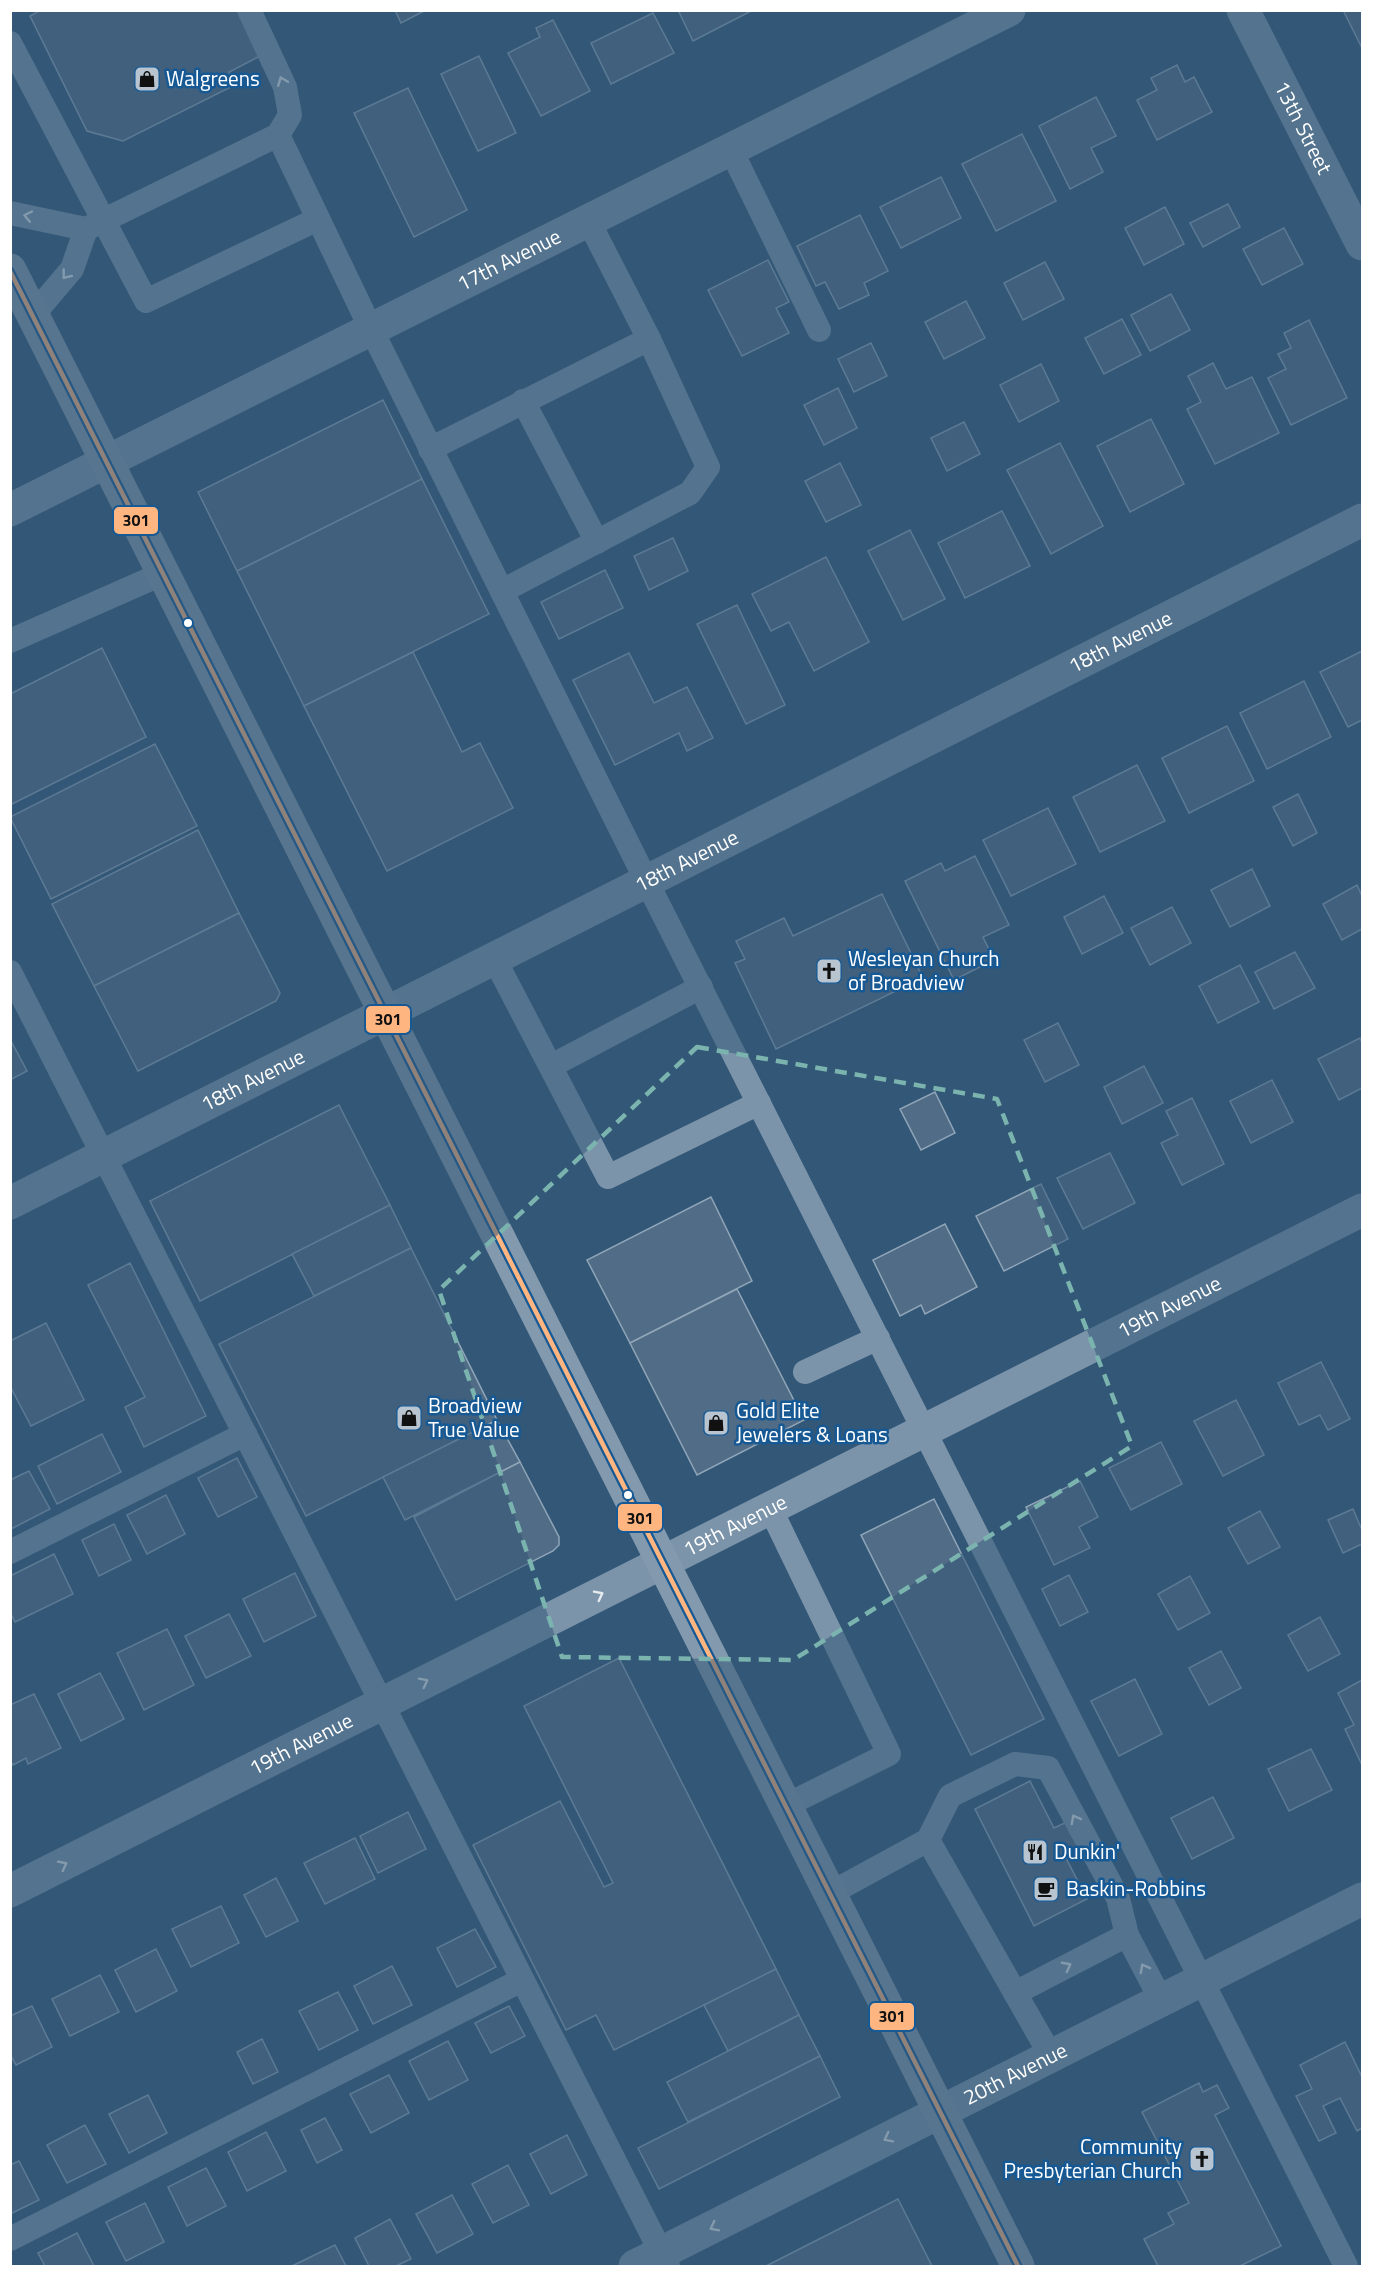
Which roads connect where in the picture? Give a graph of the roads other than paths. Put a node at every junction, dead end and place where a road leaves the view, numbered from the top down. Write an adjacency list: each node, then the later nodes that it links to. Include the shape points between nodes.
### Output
1 (249, 10): 5 (lane, one-way to 1, via 291,115 285,87)
2 (1009, 10): 6 (street, 17th Avenue)
3 (1243, 10): 11 (street, 13th Street)
4 (10, 43): 10 (lane)
5 (278, 135): 8 (lane); 10 (lane)
6 (731, 150): 9 (street, 17th Avenue); 15 (lane)
7 (10, 213): 10 (lane, one-way to 7)
8 (318, 219): 10 (lane, via 146,301); 14 (lane)
9 (588, 220): 14 (street, 17th Avenue); 16 (lane)
10 (95, 224): 13 (lane, one-way to 13, via 72,269)
11 (1362, 244)
12 (10, 270): 13 (main road)
13 (33, 315): 19 (main road)
14 (371, 329): 18 (lane); 19 (street, 17th Avenue)
15 (819, 330)
16 (649, 339): 17 (lane); 22 (lane, via 708,467 690,493)
17 (523, 401): 18 (lane); 22 (lane)
18 (430, 449): 24 (lane)
19 (107, 460): 20 (street, 17th Avenue); 23 (main road)
20 (10, 510)
21 (1362, 520): 26 (street, 18th Avenue)
22 (597, 542): 24 (lane)
23 (164, 573): 25 (lane); 30 (main road)
24 (502, 591): 26 (lane)
25 (10, 641)
26 (646, 880): 27 (street, 18th Avenue); 29 (lane)
27 (494, 957): 30 (street, 18th Avenue); 31 (lane)
28 (10, 972): 33 (lane)
29 (701, 987): 31 (lane); 32 (lane)
30 (386, 1013): 33 (street, 18th Avenue); 42 (main road)
31 (551, 1066): 32 (lane, via 609,1177)
32 (759, 1103): 36 (lane)
33 (104, 1156): 34 (street, 18th Avenue); 39 (lane)
34 (10, 1203)
35 (1362, 1210): 38 (street, 19th Avenue)
36 (878, 1338): 37 (lane); 38 (lane)
37 (805, 1372)
38 (926, 1430): 40 (street, 19th Avenue); 51 (lane)
39 (245, 1434): 41 (lane); 43 (lane)
40 (770, 1508): 42 (street, 19th Avenue); 44 (lane, via 889,1754)
41 (10, 1552)
42 (661, 1563): 43 (street, 19th Avenue, one-way to 42); 44 (main road)
43 (382, 1704): 46 (street, 19th Avenue, one-way to 43); 50 (lane)
44 (785, 1806): 47 (main road)
45 (928, 1840): 47 (lane); 49 (lane, one-way to 45, via 1118,1898 1048,1768 1015,1764 950,1796); 52 (lane)
46 (10, 1891)
47 (830, 1894): 55 (main road)
48 (1362, 1899): 51 (street, 20th Avenue)
49 (1127, 1935): 52 (lane, one-way to 49); 53 (lane, one-way to 49)
50 (522, 1980): 56 (lane); 57 (lane)
51 (1200, 1981): 53 (street, 20th Avenue); 59 (lane)
52 (1015, 1993): 54 (lane)
53 (1161, 2000): 54 (street, 20th Avenue)
54 (1051, 2056): 55 (street, 20th Avenue)
55 (940, 2112): 57 (street, 20th Avenue, one-way to 57); 58 (main road)
56 (10, 2239)
57 (655, 2262)
58 (1018, 2266)
59 (1346, 2266)

